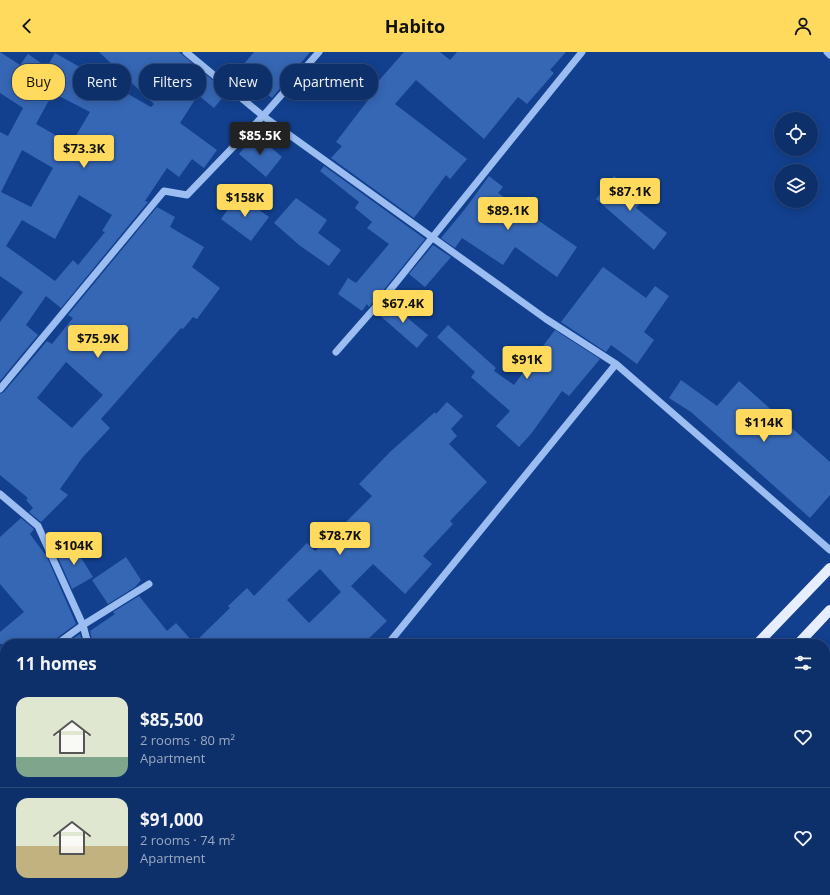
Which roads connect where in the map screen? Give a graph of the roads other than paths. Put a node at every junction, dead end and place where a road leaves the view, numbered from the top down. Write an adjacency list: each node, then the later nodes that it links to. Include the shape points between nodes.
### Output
1 (186, 52): 6 (street)
2 (319, 52): 6 (street)
3 (582, 52): 7 (street)
4 (827, 52): 5 (street)
5 (830, 55)
6 (263, 116): 7 (street); 10 (street, via 187,195 164,191)
7 (432, 236): 8 (street, via 386,295); 9 (street, via 546,320)
8 (336, 352)
9 (616, 364): 12 (street); 19 (street)
10 (0, 389)
11 (0, 494): 16 (street, via 38,526)
12 (830, 550)
13 (830, 568): 20 (main road)
14 (149, 584): 16 (street)
15 (830, 610): 21 (main road)
16 (83, 625): 17 (street); 18 (street)
17 (64, 639)
18 (87, 639)
19 (392, 639)
20 (762, 639)
21 (803, 639)

